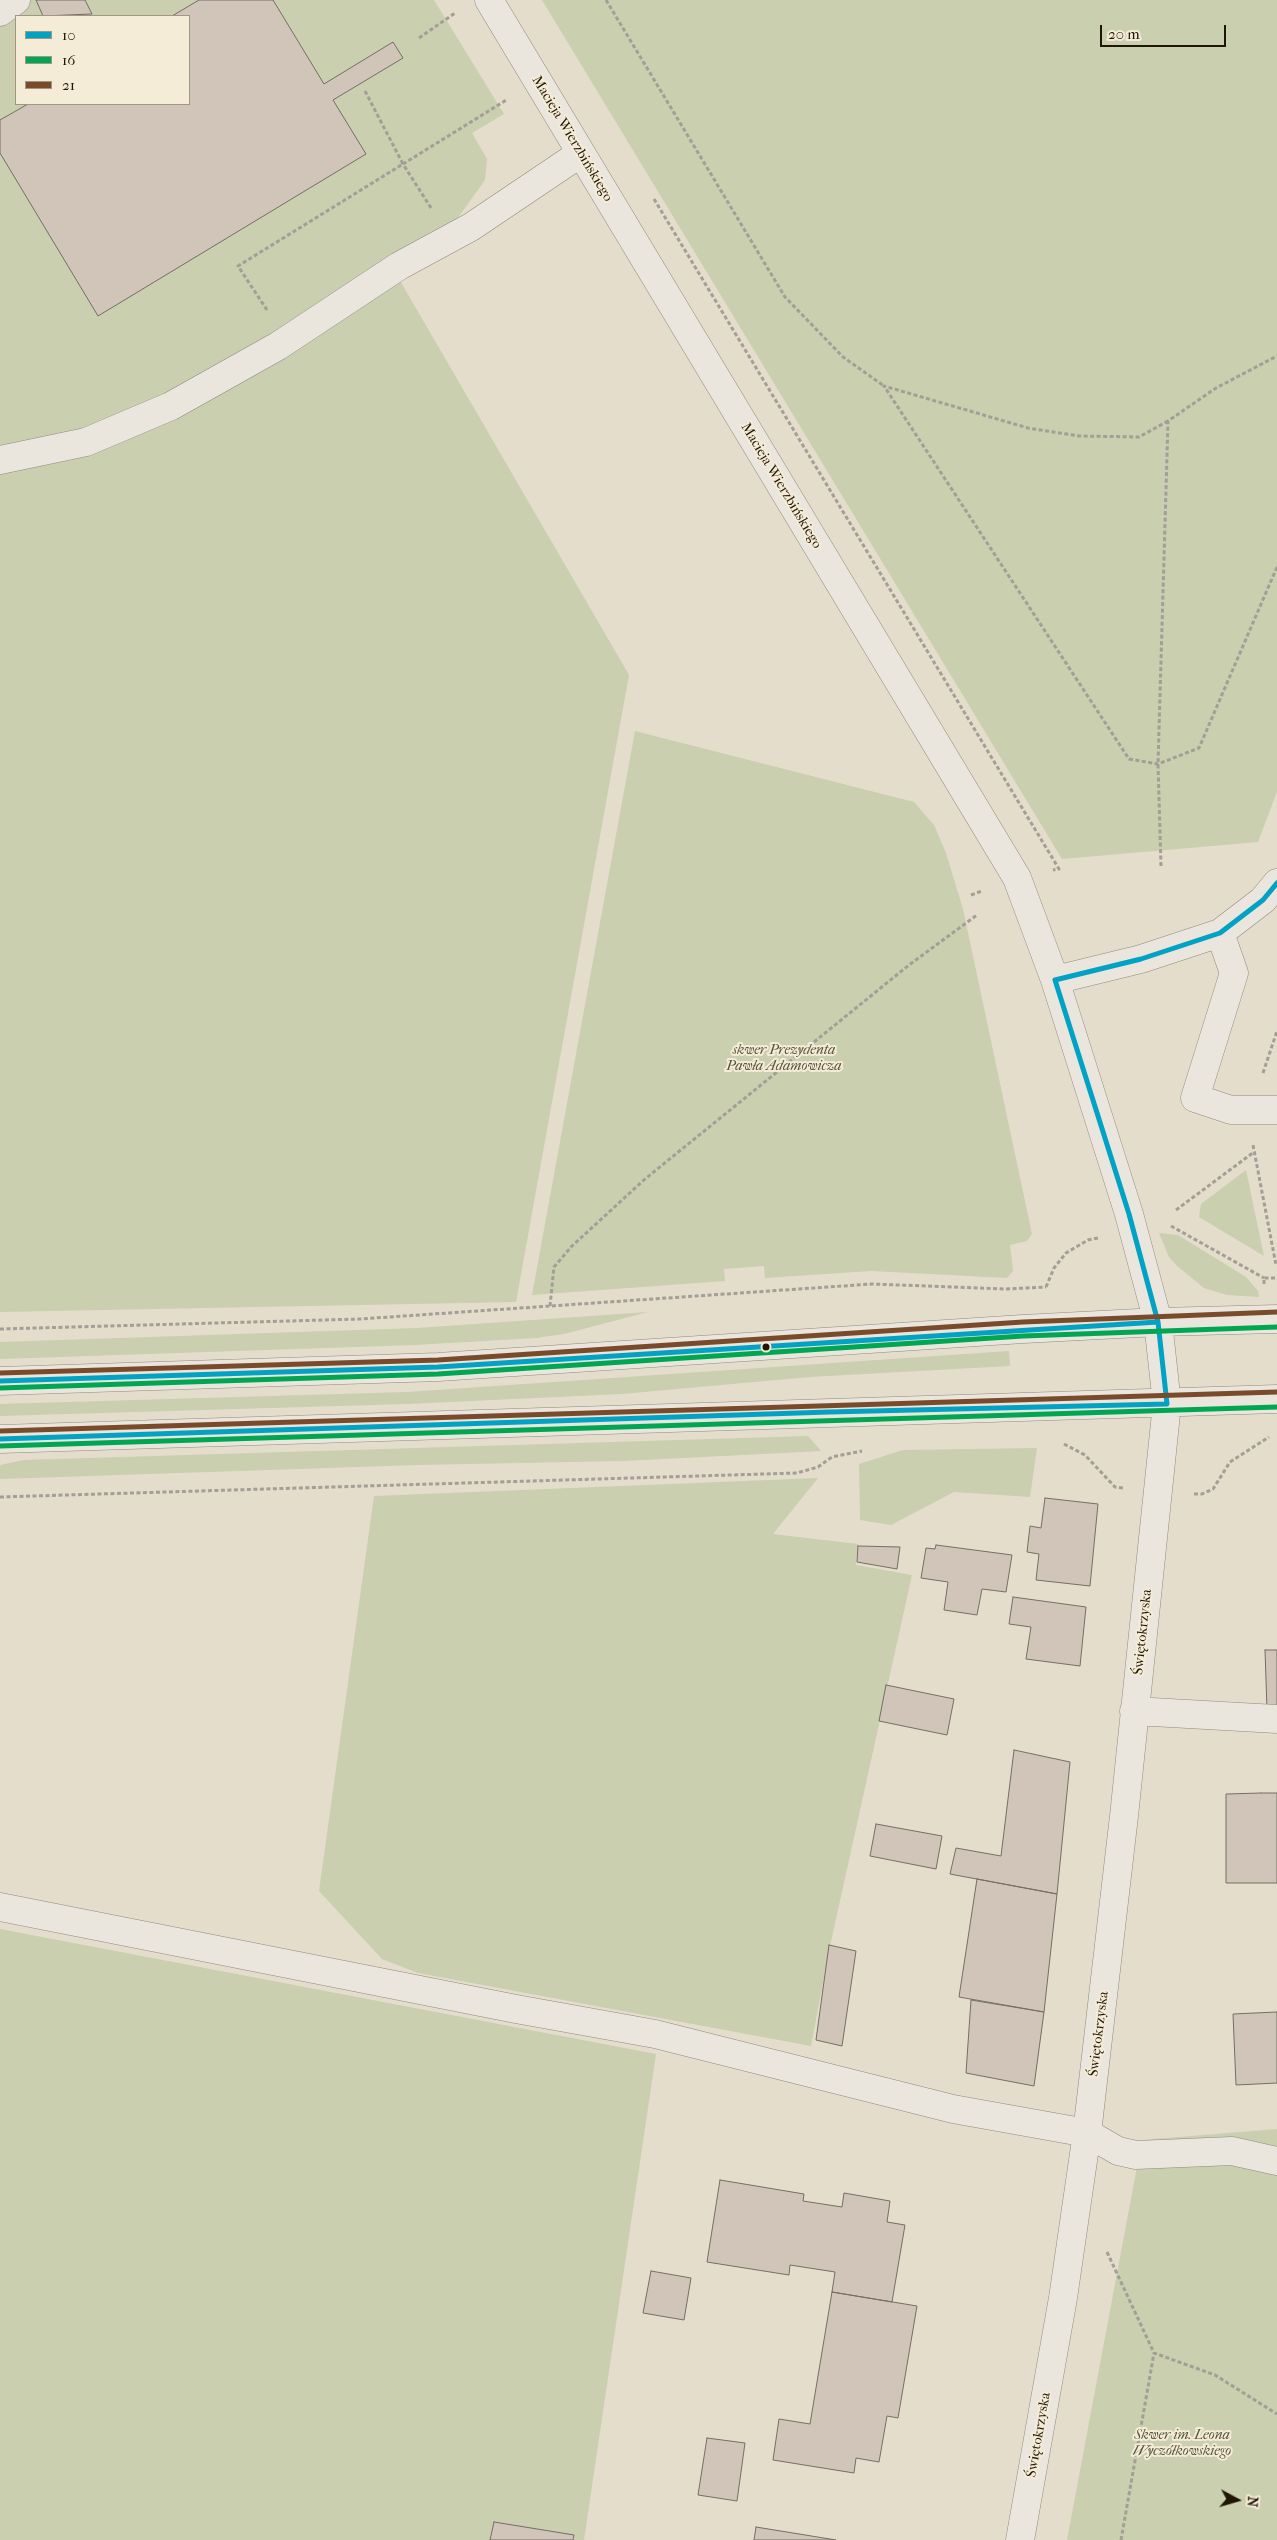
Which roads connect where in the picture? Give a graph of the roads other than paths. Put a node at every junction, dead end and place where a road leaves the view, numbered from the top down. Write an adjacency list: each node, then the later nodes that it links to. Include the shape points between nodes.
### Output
1 (16, 0): 3 (street)
2 (489, 0): 4 (street, Macieja Wierzbińskiego)
3 (0, 12)
4 (581, 153): 5 (street, via 471,228 399,266 278,346 171,406 86,442); 8 (street, Macieja Wierzbińskiego, via 1017,878)
5 (0, 459)
6 (1277, 883): 7 (street, via 1263,900)
7 (1220, 933): 8 (street, via 1141,959); 9 (street, via 1234,973 1195,1098 1232,1110)
8 (1055, 980): 11 (street, Świętokrzyska, via 1129,1214)
9 (1264, 1110)
10 (1277, 1319): 11 (street)
11 (1158, 1322): 12 (street, via 438,1367); 14 (street, Świętokrzyska)
12 (0, 1381)
13 (1277, 1399): 14 (street)
14 (1167, 1404): 15 (street); 16 (street, Świętokrzyska)
15 (0, 1439)
16 (1134, 1711): 17 (street); 19 (street, Świętokrzyska)
17 (1277, 1719)
18 (0, 1907): 19 (street, via 655,2034 953,2109)
19 (1087, 2133): 20 (street, via 1118,2151 1136,2155 1232,2151); 21 (street, Świętokrzyska, via 1063,2298)
20 (1277, 2161)
21 (1020, 2540)

